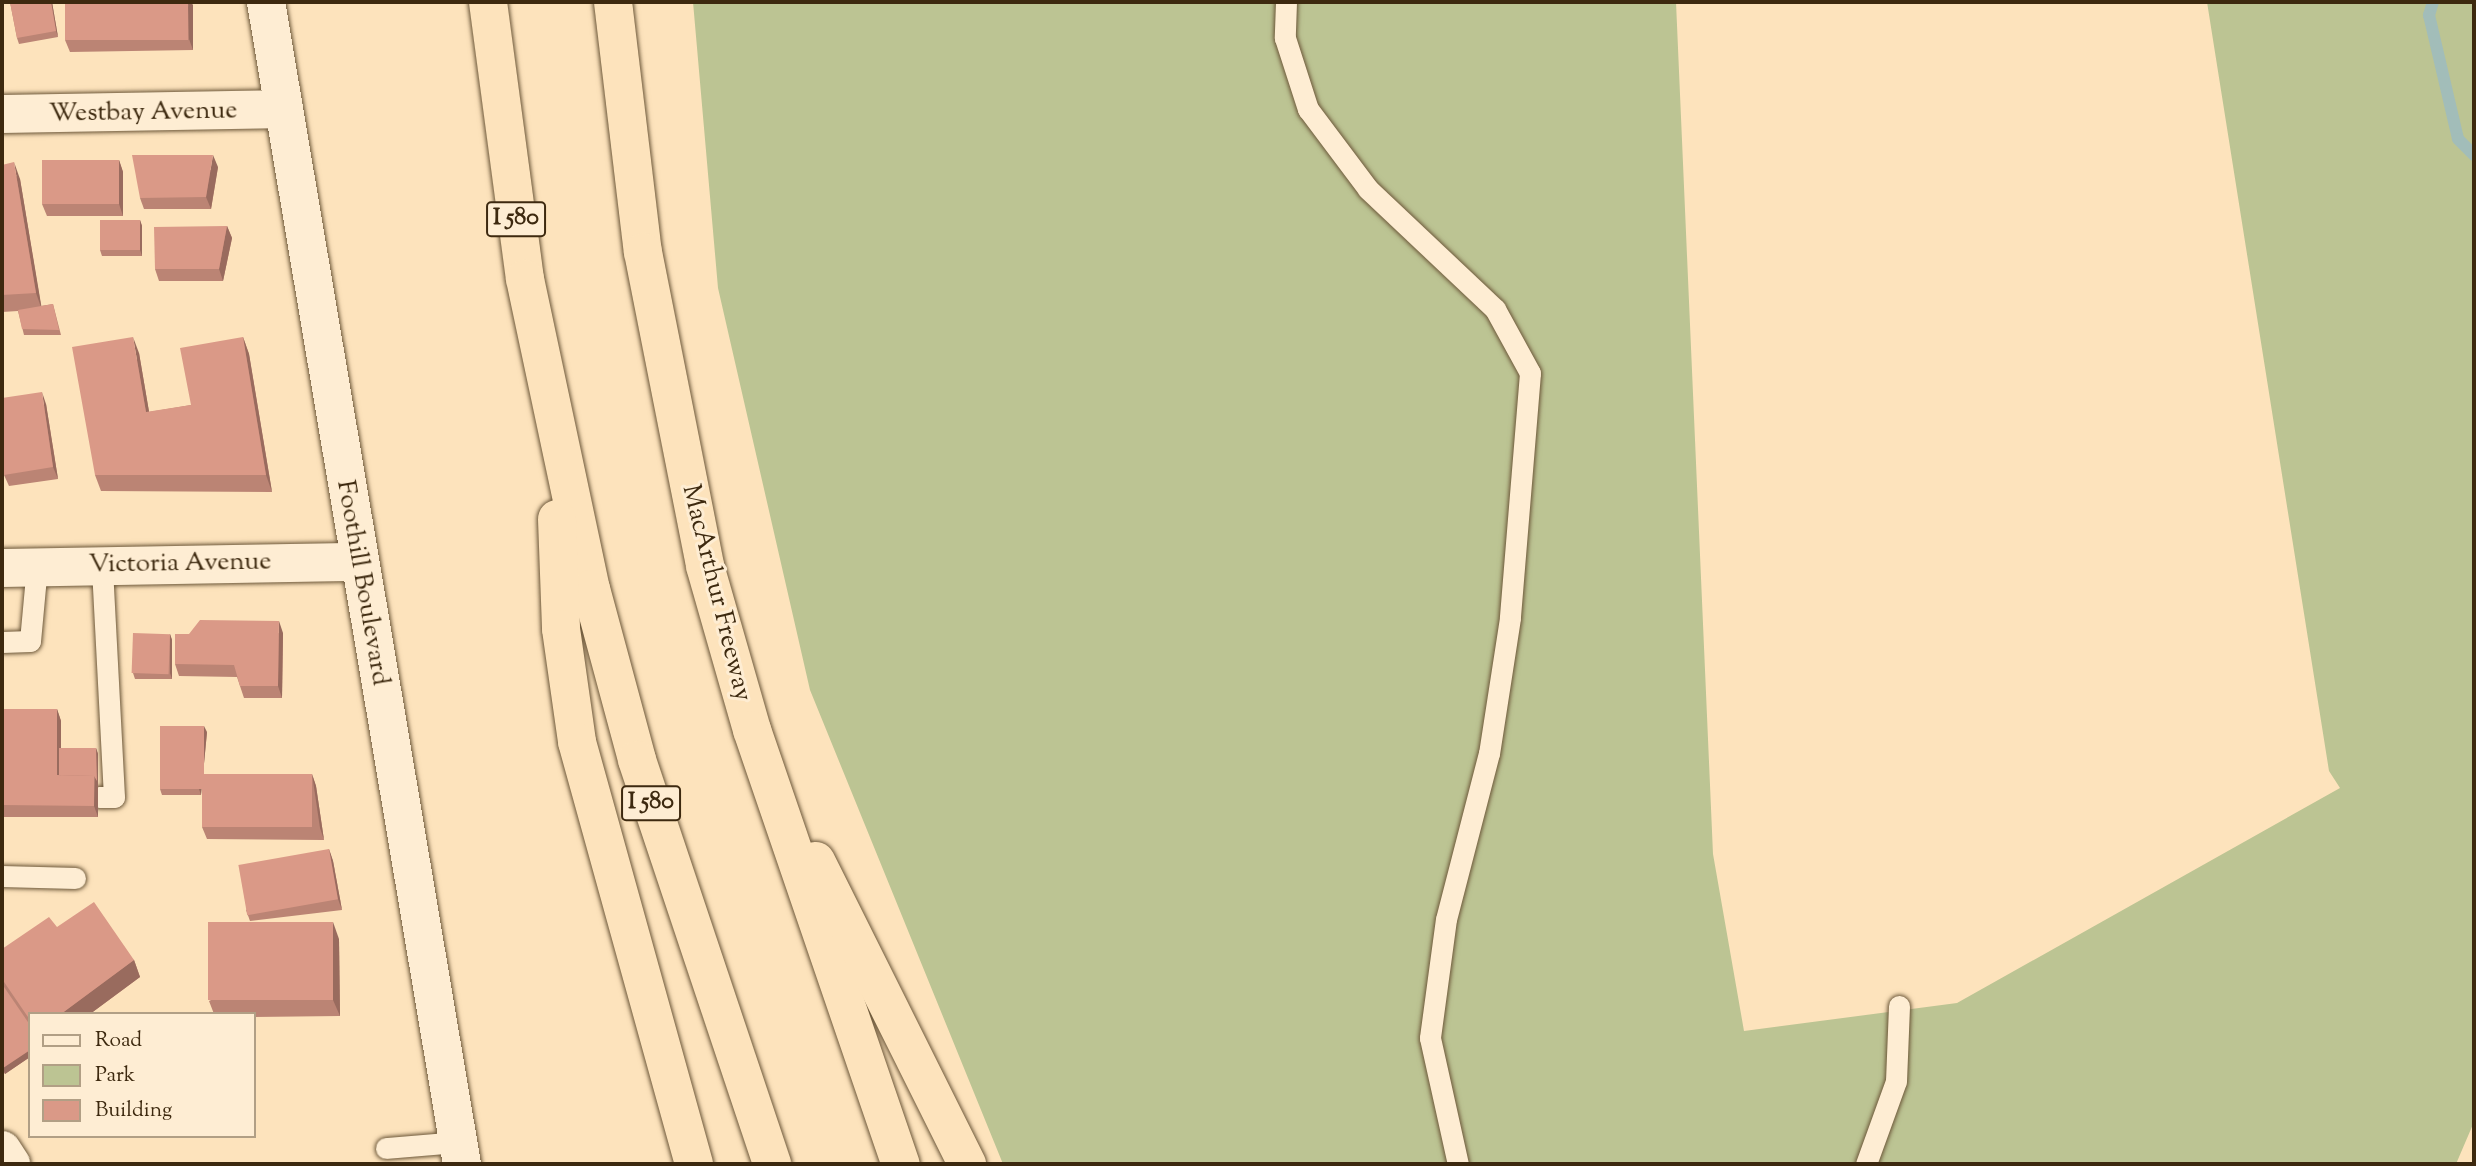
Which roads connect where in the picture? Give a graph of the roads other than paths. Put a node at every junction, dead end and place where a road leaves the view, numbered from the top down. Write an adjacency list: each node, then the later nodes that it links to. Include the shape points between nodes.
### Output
1 (266, 2): 5 (street, Foothill Boulevard)
2 (488, 2): 7 (highway, I 580, via 525,279)
3 (613, 2): 12 (highway, MacArthur Freeway, via 643,252 671,408)
4 (1286, 2): 25 (lane, via 1285,38 1308,108 1368,189 1495,309 1530,373 1510,618 1489,752 1446,919 1430,1038)
5 (284, 109): 6 (street, Westbay Avenue); 8 (street, Foothill Boulevard)
6 (2, 114)
7 (555, 435): 21 (highway, via 561,629 577,743); 22 (highway, I 580, via 637,760)
8 (358, 562): 9 (street, Victoria Avenue); 19 (street, Foothill Boulevard)
9 (102, 565): 10 (street, Victoria Avenue); 13 (lane, via 114,797)
10 (20, 567): 11 (lane, via 30,641)
11 (2, 642)
12 (752, 730): 23 (highway, MacArthur Freeway); 24 (highway)
13 (99, 797)
14 (2, 876): 15 (lane)
15 (75, 878)
16 (1899, 1006): 26 (lane, via 1896,1081)
17 (386, 1148): 19 (lane)
18 (2, 1150): 20 (street)
19 (460, 1153)
20 (11, 1164)
21 (694, 1164)
22 (772, 1164)
23 (901, 1164)
24 (967, 1164)
25 (1458, 1164)
26 (1866, 1164)

